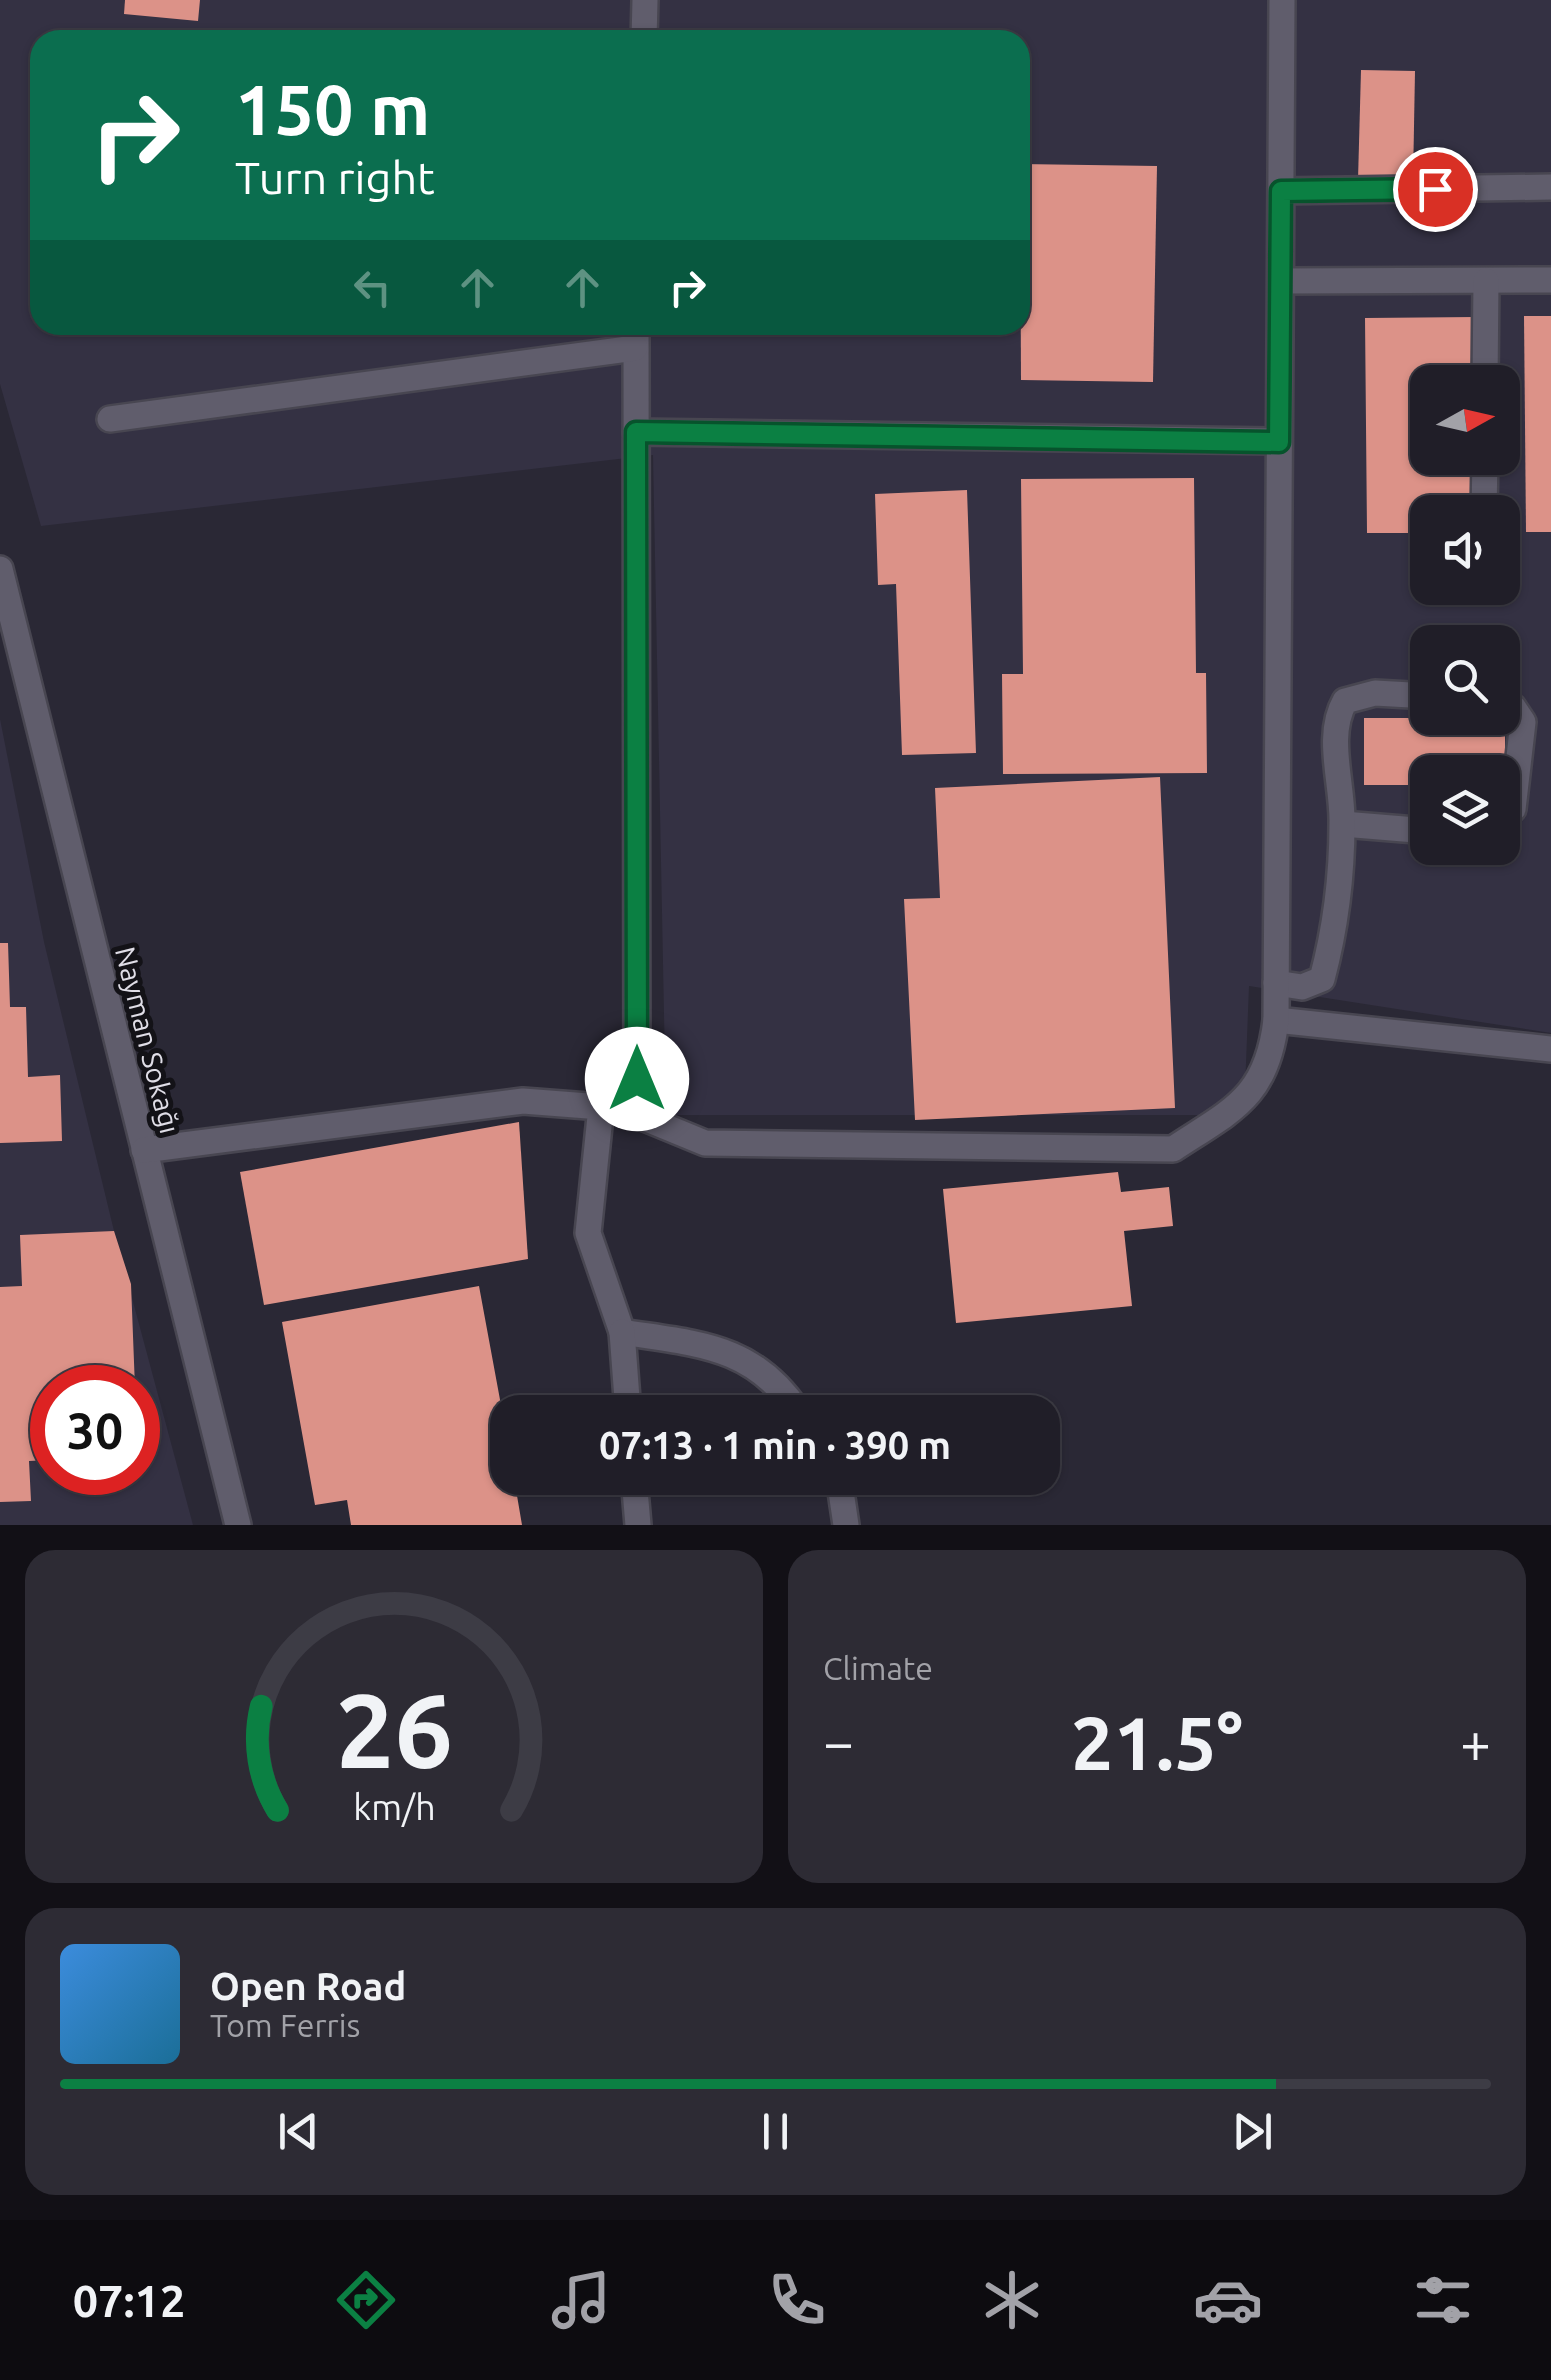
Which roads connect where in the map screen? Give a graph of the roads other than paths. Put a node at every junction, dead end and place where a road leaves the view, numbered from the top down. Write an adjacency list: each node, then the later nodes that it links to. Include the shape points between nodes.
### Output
1 (645, 0): 3 (street)
2 (1282, 0): 5 (street)
3 (644, 30)
4 (1551, 187): 5 (street)
5 (1281, 191): 7 (street)
6 (1551, 280): 8 (street)
7 (1281, 281): 8 (street); 13 (street)
8 (1486, 281): 10 (street)
9 (636, 336): 11 (street); 12 (street)
10 (1486, 365)
11 (110, 419)
12 (636, 432): 13 (street); 24 (street)
13 (1279, 442): 20 (street)
14 (0, 569): 25 (street, Nayman Sokağı)
15 (1410, 695): 18 (street, via 1376,693 1345,701 1335,719)
16 (1520, 718): 17 (street)
17 (1519, 755)
18 (1342, 824): 19 (street); 20 (street, via 1322,979 1302,987)
19 (1410, 829)
20 (1276, 984): 21 (street)
21 (1276, 1020): 22 (street); 24 (street, via 1273,1050 1253,1091 1219,1122 1173,1149 705,1143)
22 (1551, 1049)
23 (600, 1107): 24 (street); 25 (street, via 504,1103); 26 (street, via 588,1233)
24 (636, 1116)
25 (144, 1150): 31 (street, Nayman Sokağı)
26 (622, 1332): 27 (street); 28 (street, via 722,1348)
27 (627, 1395)
28 (787, 1395)
29 (635, 1495): 32 (street)
30 (842, 1495): 33 (street)
31 (238, 1525)
32 (638, 1525)
33 (846, 1525)

